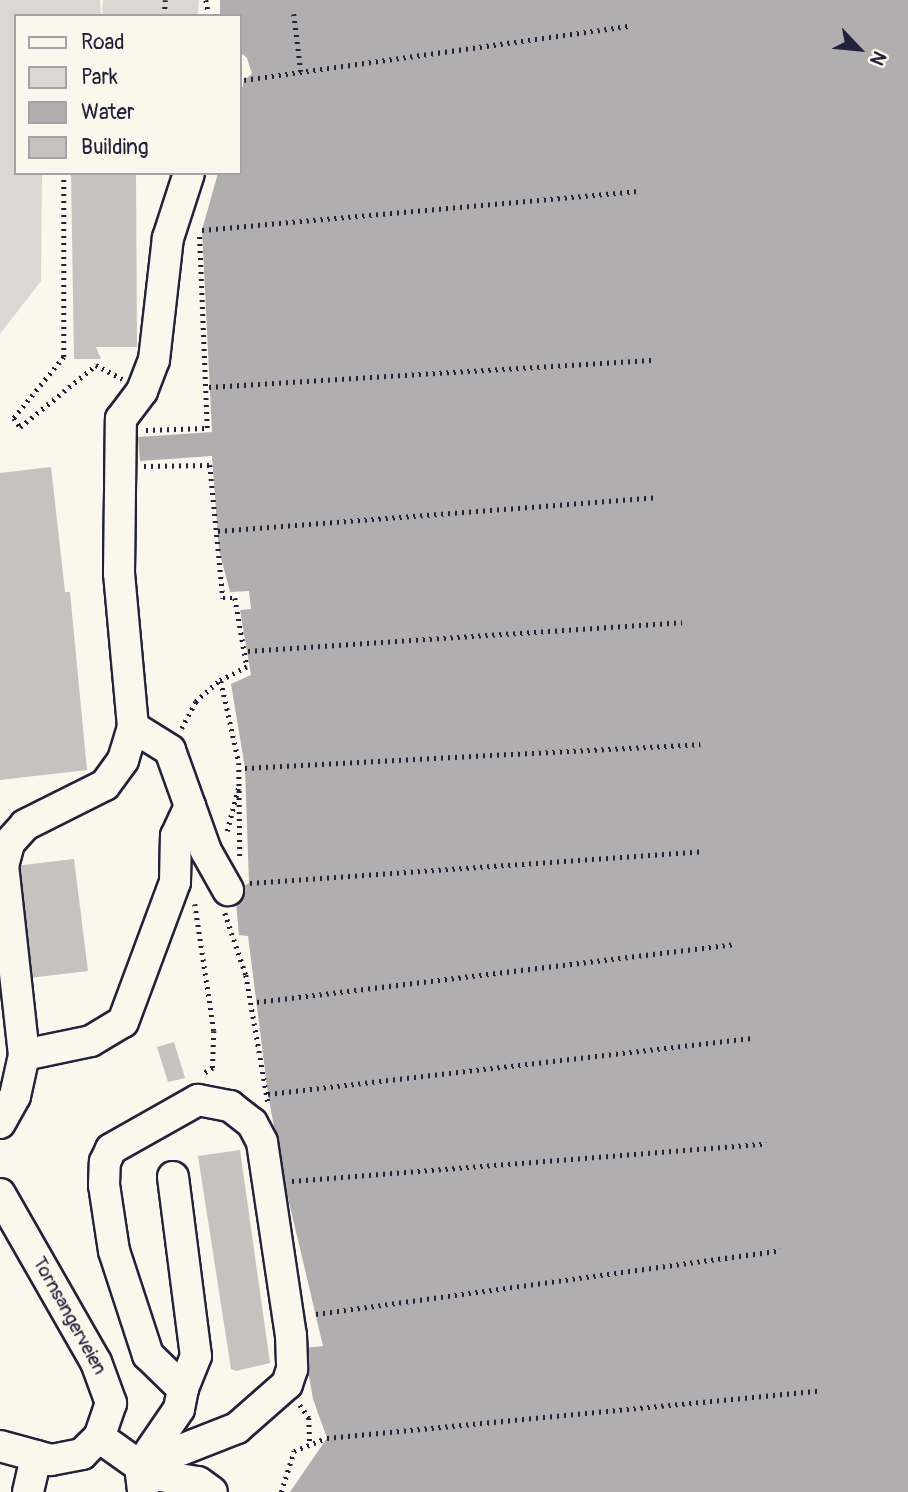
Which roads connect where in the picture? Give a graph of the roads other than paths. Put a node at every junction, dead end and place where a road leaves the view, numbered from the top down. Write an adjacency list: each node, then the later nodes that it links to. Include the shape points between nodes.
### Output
1 (188, 175): 2 (street, via 168,238 154,360 142,391 121,419 119,573)
2 (134, 727): 3 (street, via 170,750); 5 (street, via 123,760 105,785 25,825 9,843 4,866)
3 (190, 806): 4 (street, via 206,851); 5 (street, via 176,836 175,882 123,1022 91,1041)
4 (238, 887)
5 (24, 1055): 6 (street, via 15,1096)
6 (0, 1123)
7 (173, 1177): 9 (street, via 196,1356)
8 (5, 1204): 10 (street, Tornsangerveien, via 108,1385 111,1404)
9 (183, 1389): 13 (street, via 179,1409); 13 (street, via 148,1355 114,1251 104,1185 111,1149 198,1100 230,1105 252,1123 262,1142 292,1369 287,1384 237,1428)
10 (99, 1437): 12 (street, via 91,1447 69,1458); 13 (street)
11 (0, 1446): 12 (street)
12 (36, 1456): 14 (street)
13 (141, 1479): 15 (street, via 160,1476 198,1482)
14 (28, 1492)
15 (212, 1492)

